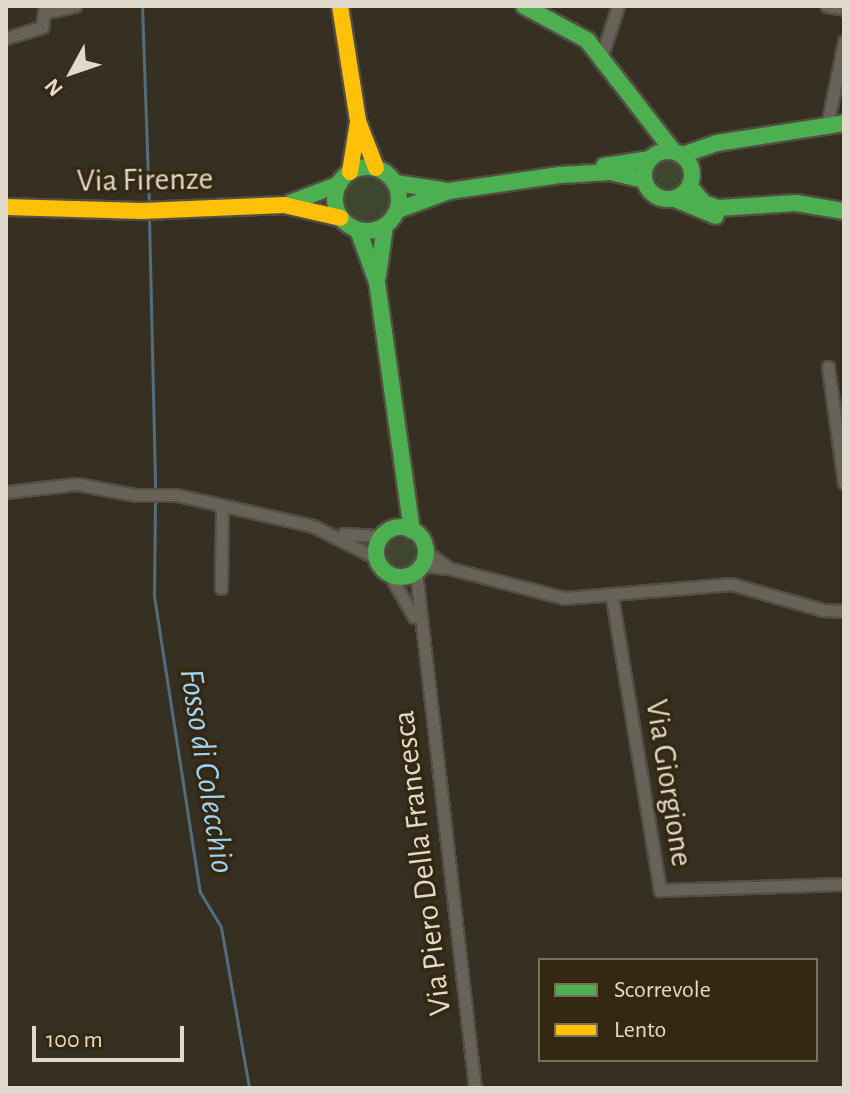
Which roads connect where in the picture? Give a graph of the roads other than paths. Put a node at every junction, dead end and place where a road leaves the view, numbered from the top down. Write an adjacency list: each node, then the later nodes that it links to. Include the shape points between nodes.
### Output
1 (75, 6): 7 (street)
2 (340, 6): 9 (street)
3 (352, 6): 9 (street)
4 (524, 6): 12 (street, via 575,31)
5 (618, 6): 12 (street)
6 (827, 6): 8 (street)
7 (46, 9): 10 (street, via 46,24 38,30)
8 (844, 9)
9 (346, 28): 13 (street)
10 (6, 38)
11 (844, 42): 14 (street)
12 (601, 58): 16 (street, via 652,128)
13 (358, 121): 17 (street); 19 (street)
14 (836, 124): 15 (street)
15 (807, 130): 16 (street); 20 (street, via 720,152)
16 (665, 155): 18 (street); 20 (street); 21 (street)
17 (376, 168): 19 (street, Via Firenze); 22 (street)
18 (560, 175): 21 (street, via 610,172); 23 (street)
19 (344, 178): 25 (street, Via Firenze); 30 (street, via 335,201)
20 (691, 179): 24 (street); 27 (street, via 708,205)
21 (644, 180): 24 (street, via 658,198)
22 (395, 183): 23 (street); 28 (street)
23 (449, 191): 28 (street)
24 (675, 199): 27 (street, via 709,216)
25 (284, 205): 26 (street, Via Firenze, via 142,211); 30 (street, Via Firenze)
26 (6, 207)
27 (740, 208): 29 (street, via 796,203)
28 (398, 210): 31 (street)
29 (844, 211)
30 (341, 218): 32 (street, Via Firenze)
31 (385, 226): 32 (street); 33 (street)
32 (358, 230): 33 (street)
33 (377, 282): 35 (street)
34 (828, 367): 36 (street)
35 (401, 479): 39 (street); 41 (street)
36 (844, 483)
37 (6, 492): 38 (street, via 77,484)
38 (222, 505): 40 (street); 45 (street)
39 (412, 531): 41 (street); 43 (street)
40 (335, 533): 41 (street); 42 (street)
41 (386, 533): 42 (street)
42 (376, 558): 44 (street)
43 (421, 563): 44 (street); 46 (street, via 565,598); 48 (street, Via Piero Della Francesca)
44 (390, 575): 48 (street)
45 (221, 588)
46 (612, 597): 47 (street, via 731,584); 49 (street, Via Giorgione, via 660,890)
47 (844, 611)
48 (420, 632): 50 (street, Via Piero Della Francesca)
49 (844, 884)
50 (475, 1088)

